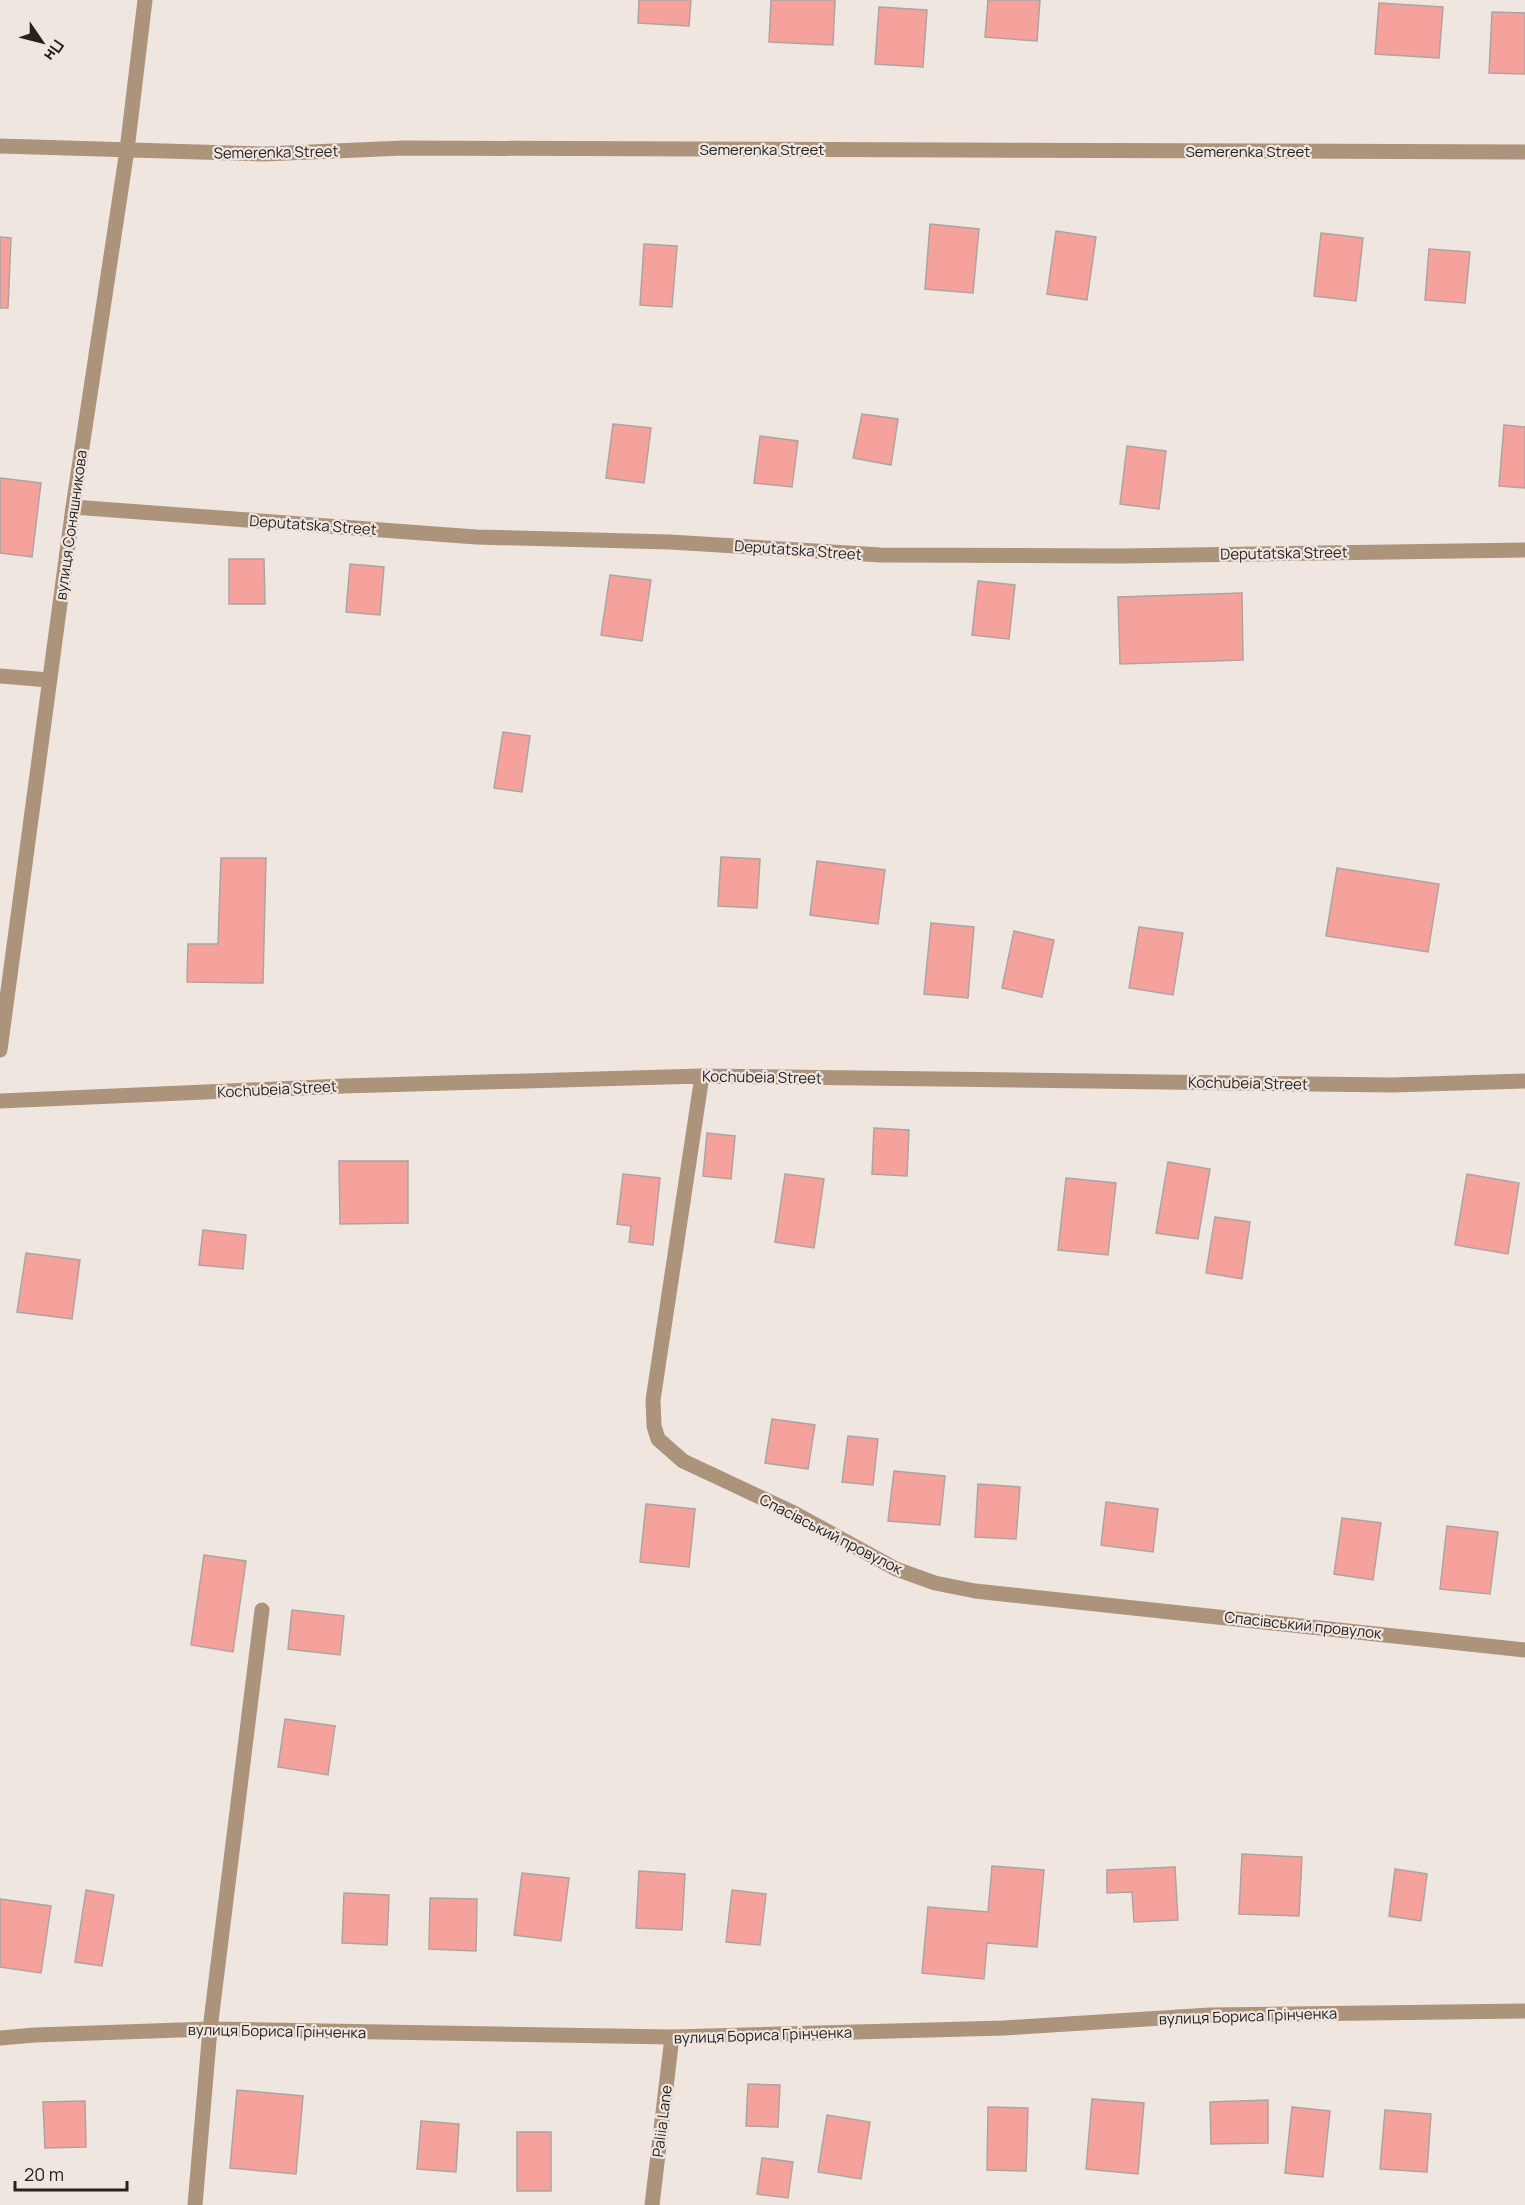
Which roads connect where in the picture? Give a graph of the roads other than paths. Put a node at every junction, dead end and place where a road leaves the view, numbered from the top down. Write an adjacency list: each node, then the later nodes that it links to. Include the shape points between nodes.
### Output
1 (145, 0): 3 (street, вулиця Соняшникова)
2 (0, 146): 3 (street, Semerenka Street)
3 (127, 150): 4 (street, Semerenka Street, via 264,154 404,148); 5 (street, вулиця Соняшникова)
4 (1525, 152)
5 (73, 507): 6 (street, Deputatska Street, via 476,537 670,542 881,555); 8 (street, вулиця Соняшникова)
6 (1525, 550)
7 (0, 676): 8 (street)
8 (49, 680): 9 (street, вулиця Соняшникова)
9 (0, 1050)
10 (702, 1076): 11 (street, Kochubeia Street, via 1392,1085); 12 (street, Kochubeia Street); 14 (street, Спасівський провулок, via 653,1400 658,1439 683,1461 794,1513 896,1569 935,1583 986,1593)
11 (1525, 1081)
12 (0, 1101)
13 (262, 1610): 16 (street)
14 (1525, 1650)
15 (1525, 2011): 17 (street, вулиця Бориса Грінченка, via 1210,2015 1004,2028)
16 (210, 2029): 17 (street, вулиця Бориса Грінченка); 18 (street, вулиця Бориса Грінченка); 19 (street)
17 (672, 2037): 20 (street, Paliia Lane)
18 (0, 2038)
19 (195, 2205)
20 (652, 2205)

